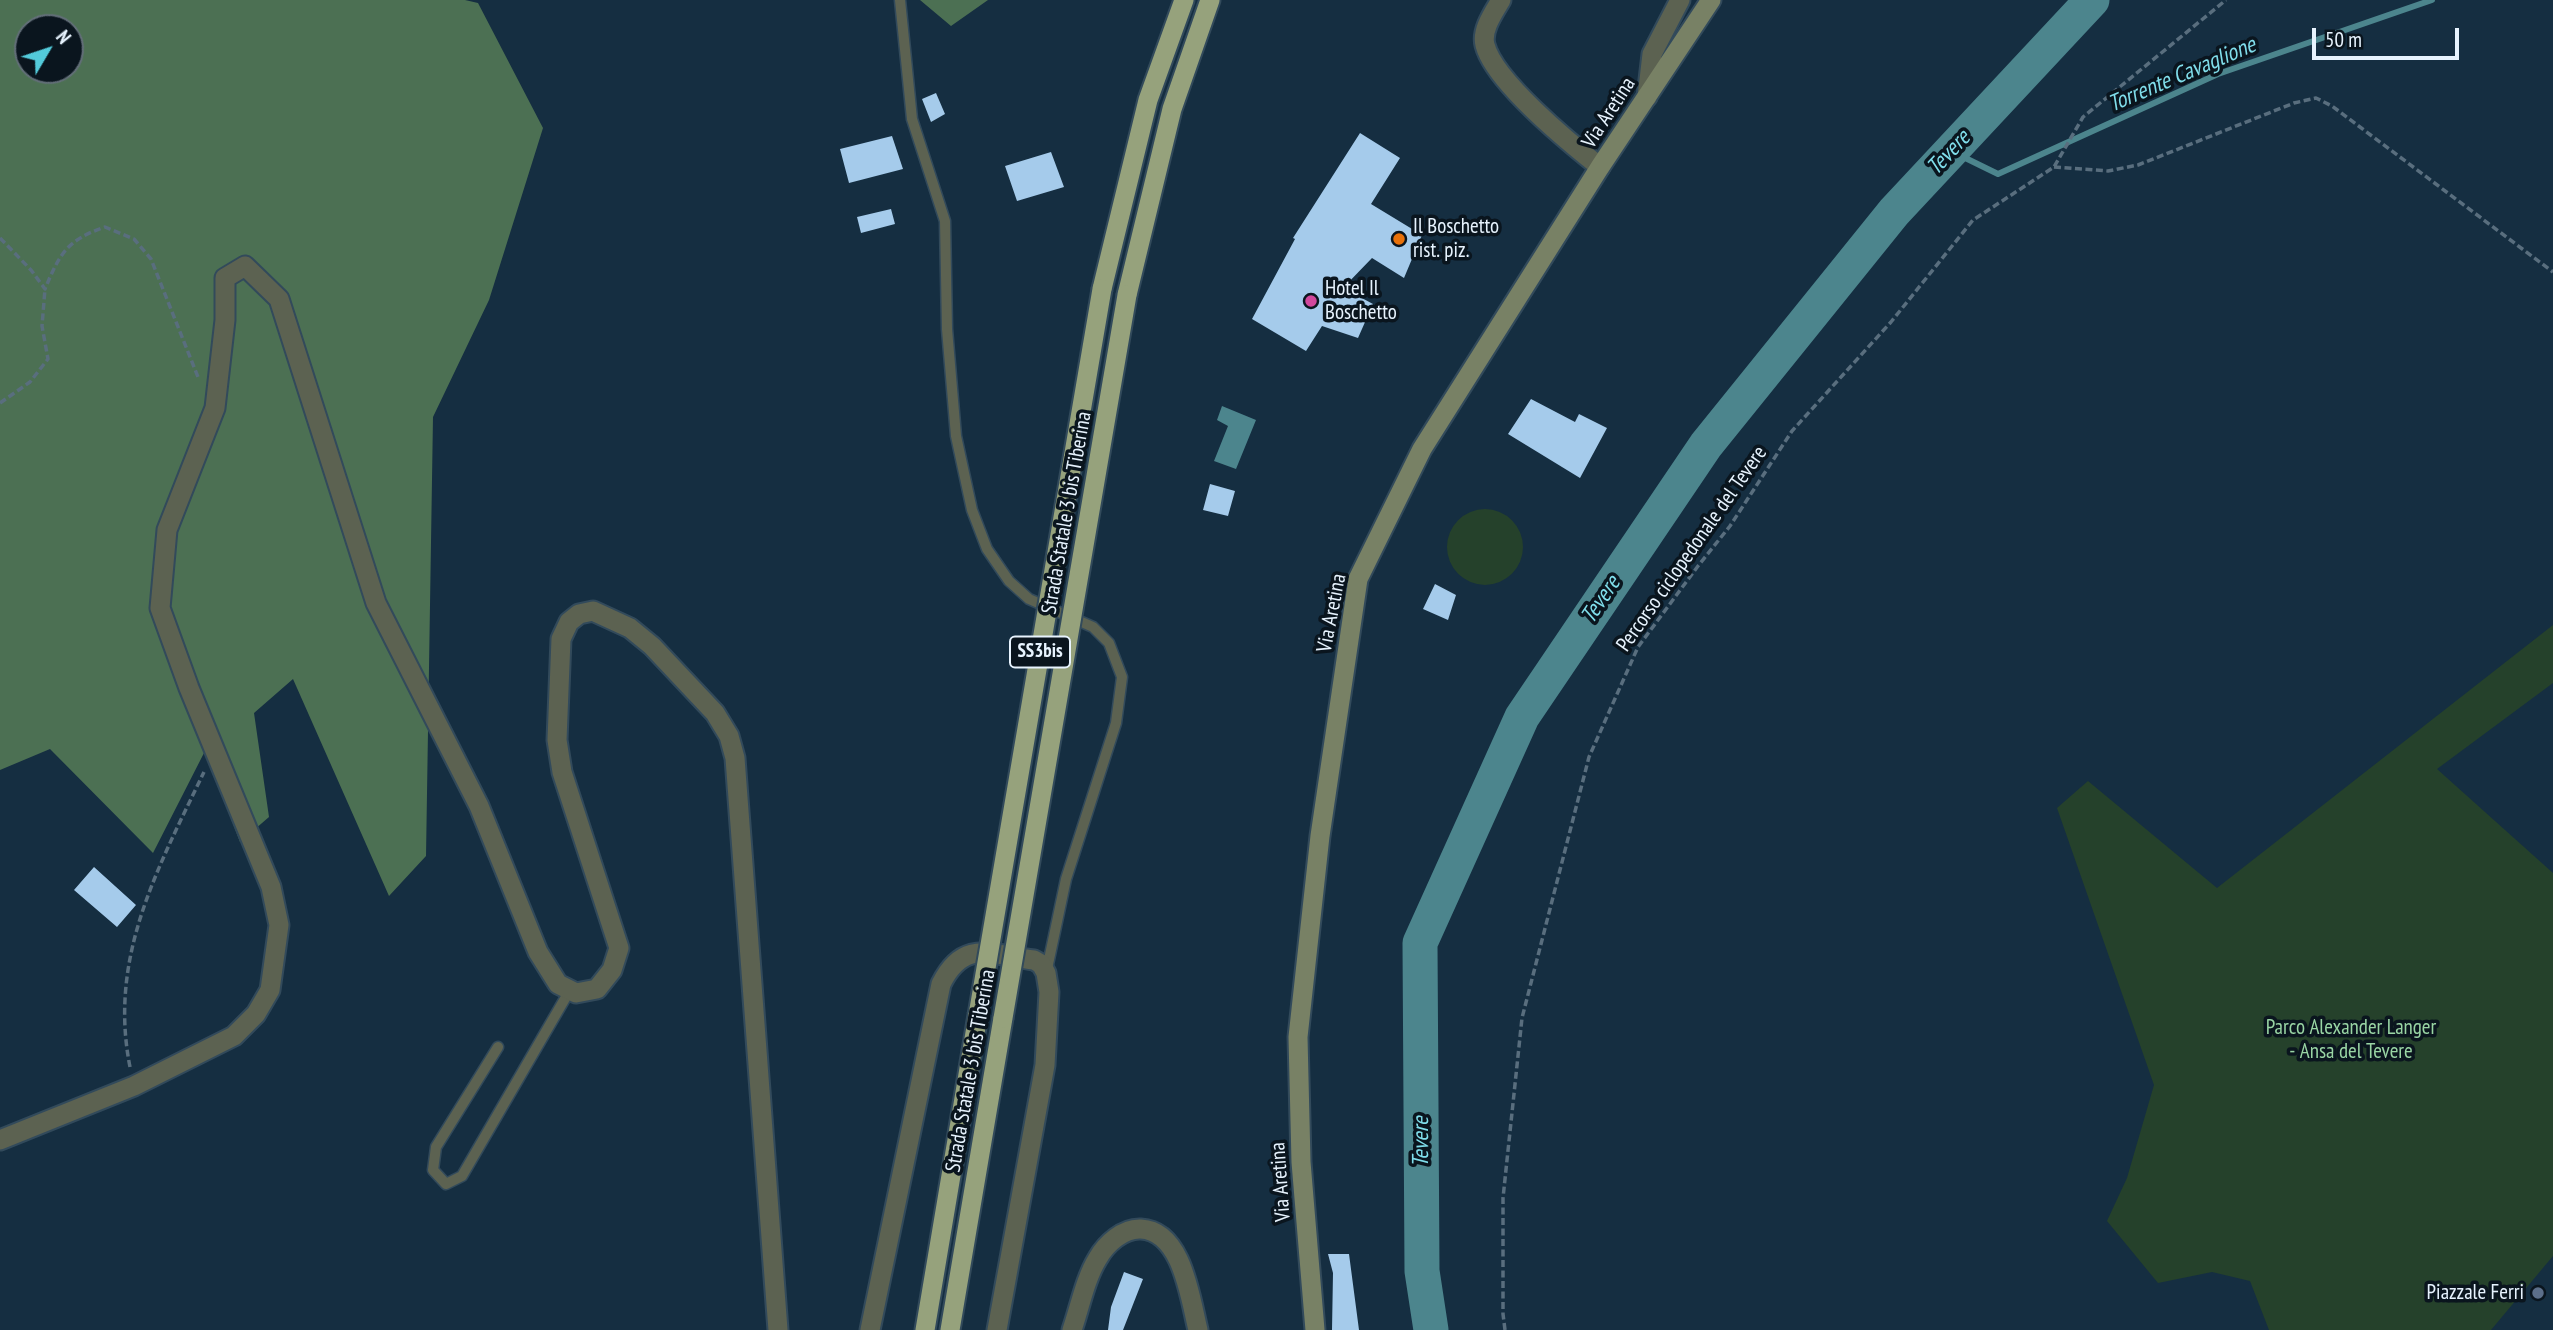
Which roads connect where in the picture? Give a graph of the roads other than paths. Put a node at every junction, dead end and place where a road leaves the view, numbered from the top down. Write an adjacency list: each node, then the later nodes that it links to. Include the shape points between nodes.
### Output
1 (900, 0): 9 (lane, via 912,119 945,221 956,436 972,510 986,549 1009,581 1028,599 1093,627 1109,643 1122,677 1116,723 1066,879)
2 (1184, 0): 15 (highway, Strada Statale 3 bis Tiberina / SS3bis, bridge, via 1148,100 1102,289)
3 (1210, 0): 16 (highway, Strada Statale 3 bis Tiberina / SS3bis, bridge, via 1172,109 1127,295)
4 (1501, 0): 8 (street, via 1488,22 1484,44 1500,71 1550,127)
5 (1680, 0): 7 (street, via 1652,54)
6 (1711, 0): 7 (main road, Via Aretina)
7 (1647, 97): 8 (main road, Via Aretina)
8 (1600, 167): 20 (main road, Via Aretina, via 1422,449 1358,579 1320,836 1298,1037 1301,1161)
9 (1046, 973): 14 (street, via 1034,960 971,953 947,971); 17 (street, via 1045,1065)
10 (570, 990): 11 (lane, via 462,1176 446,1184 433,1170 436,1147); 12 (street, via 558,984 538,952 479,806 376,603 279,299 245,266 225,278 215,408 167,530 160,608 271,887 279,925 270,990 256,1014 234,1036 134,1086); 13 (street, via 597,989 612,970 619,948 562,772 557,740 561,639 569,622 593,611 630,628 652,646 715,713 729,736 736,772)
11 (498, 1047)
12 (0, 1140)
13 (778, 1330)
14 (870, 1330)
15 (925, 1330)
16 (950, 1330)
17 (997, 1330)
18 (1072, 1330): 19 (street, via 1096,1261 1107,1246 1133,1229 1152,1230 1170,1245 1185,1279)
19 (1198, 1330)
20 (1315, 1330)

